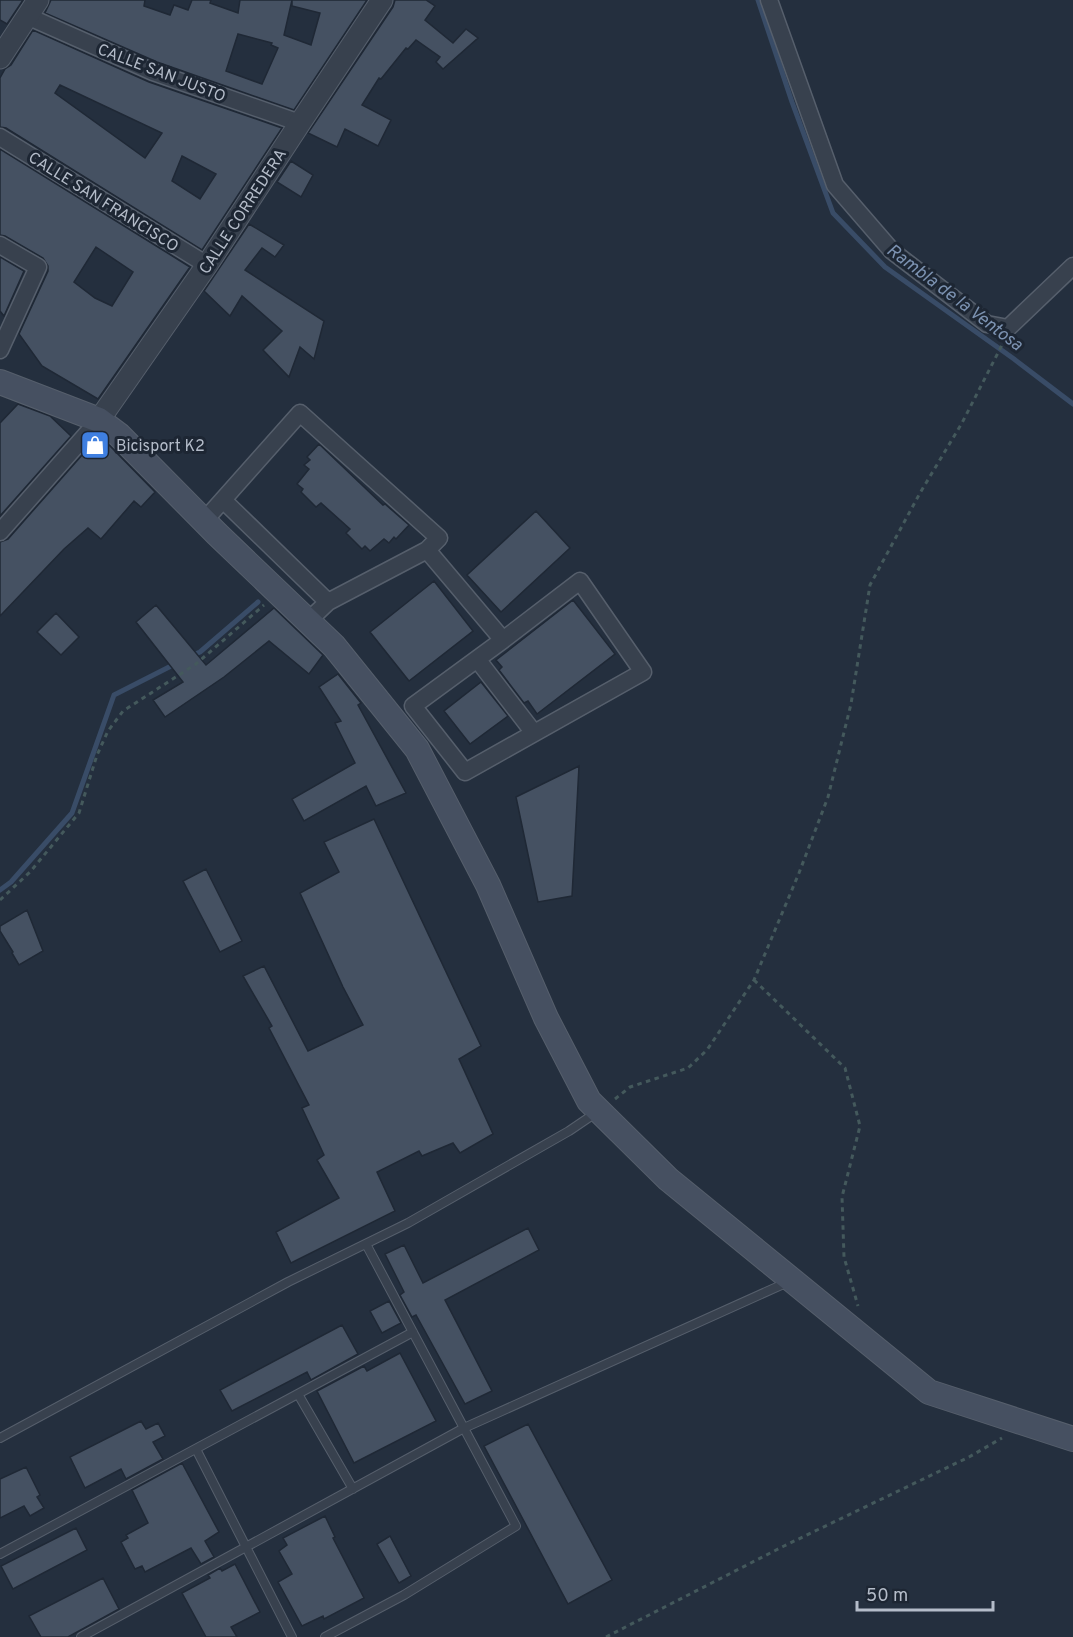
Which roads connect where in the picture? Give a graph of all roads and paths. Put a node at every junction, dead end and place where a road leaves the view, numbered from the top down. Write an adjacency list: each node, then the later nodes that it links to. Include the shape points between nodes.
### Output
1 (382, 0): 6 (street, CALLE CORREDERA)
2 (769, 0): 10 (street, via 835,185 892,251 987,324 1008,328)
3 (32, 8): 4 (street); 6 (street, CALLE SAN JUSTO, via 153,72)
4 (6, 34): 5 (street)
5 (0, 58)
6 (300, 123): 9 (street, CALLE CORREDERA)
7 (0, 137): 9 (street, CALLE SAN FRANCISCO)
8 (0, 246): 12 (street, via 38,267)
9 (207, 265): 14 (street, CALLE CORREDERA)
10 (1073, 266)
11 (1000, 349): 26 (path, via 870,585 851,704 828,797)
12 (0, 350)
13 (0, 382): 14 (main road)
14 (99, 420): 16 (main road, via 119,435); 17 (street)
15 (223, 500): 16 (street); 18 (street, via 300,412); 20 (street)
16 (204, 521): 19 (main road)
17 (0, 532)
18 (433, 544): 20 (street); 22 (street)
19 (278, 592): 21 (main road); 25 (path, via 196,664 123,711 97,755 79,813 30,872)
20 (328, 602): 21 (street)
21 (308, 621): 27 (main road, via 334,646 417,749 488,885 546,1018 589,1101)
22 (503, 639): 23 (street); 24 (street, via 580,581 643,672)
23 (477, 659): 24 (street); 24 (street, via 413,706 465,772)
24 (534, 733)
25 (0, 900)
26 (754, 980): 27 (path, via 707,1050 688,1068 630,1087); 30 (path, via 845,1068 860,1126 842,1197 844,1257)
27 (599, 1111): 28 (lane, via 429,1212); 29 (main road, via 668,1179)
28 (366, 1244): 31 (lane); 35 (lane)
29 (792, 1280): 33 (main road, via 929,1392); 34 (lane)
30 (860, 1312)
31 (412, 1332): 32 (lane); 34 (lane)
32 (298, 1394): 37 (lane); 38 (lane)
33 (1027, 1424): 36 (main road); 44 (path, via 969,1457)
34 (464, 1428): 38 (lane); 43 (lane, via 516,1527 404,1595)
35 (0, 1438)
36 (1073, 1439)
37 (196, 1449): 39 (lane); 40 (lane)
38 (353, 1489): 39 (lane)
39 (246, 1547): 41 (lane); 42 (lane)
40 (0, 1554)
41 (81, 1637)
42 (292, 1637)
43 (325, 1637)
44 (606, 1637)

